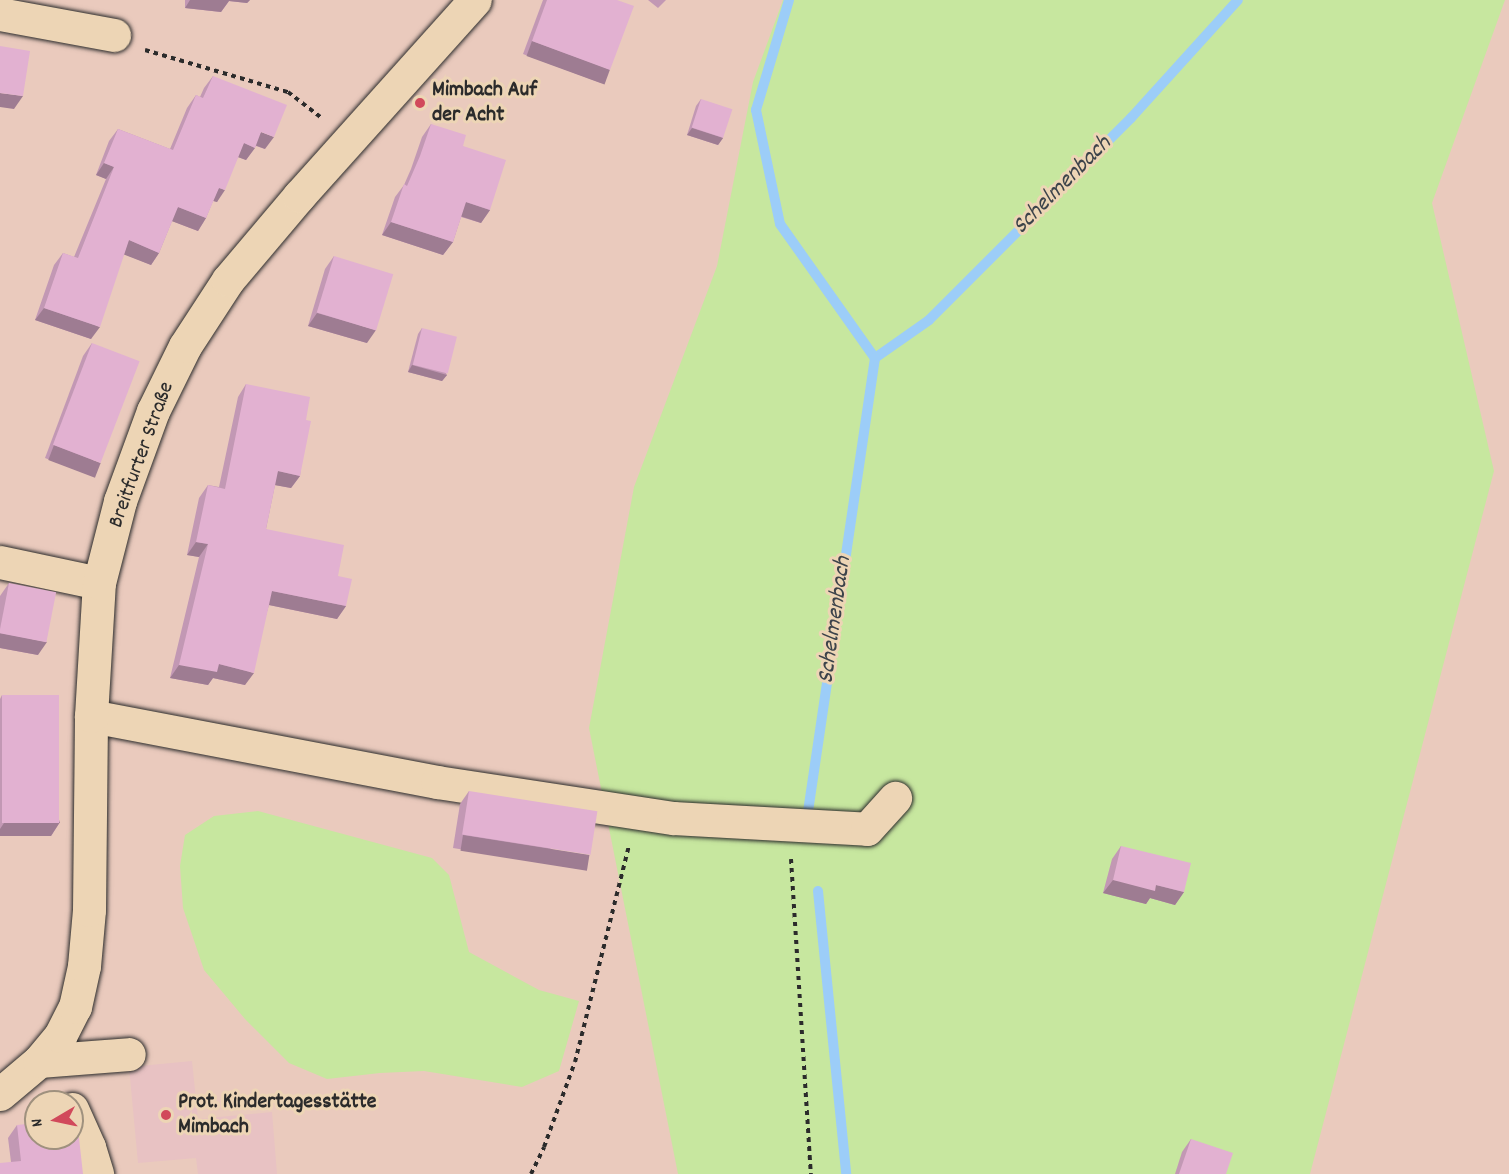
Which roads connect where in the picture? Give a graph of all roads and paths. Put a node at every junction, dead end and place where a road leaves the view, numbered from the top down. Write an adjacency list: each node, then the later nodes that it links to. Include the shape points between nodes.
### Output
1 (475, 0): 4 (main road, Breitfurter Straße)
2 (0, 14): 3 (main road)
3 (114, 35): 4 (path, via 129,45 288,93)
4 (350, 139): 6 (main road, Breitfurter Straße, via 228,280 185,346 153,411 120,501)
5 (0, 562): 6 (main road)
6 (99, 583): 7 (main road, Breitfurter Straße)
7 (91, 716): 9 (main road, via 437,782); 12 (main road, Breitfurter Straße, via 89,910 84,966 75,1007 60,1036)
8 (895, 798): 10 (main road, via 867,829)
9 (637, 813): 10 (main road); 17 (path, via 575,1062)
10 (789, 825): 18 (path)
11 (129, 1054): 12 (main road)
12 (39, 1061): 13 (main road); 14 (main road, Breitfurter Straße)
13 (60, 1090)
14 (0, 1095)
15 (84, 1136): 16 (main road)
16 (97, 1174)
17 (531, 1174)
18 (811, 1174)

